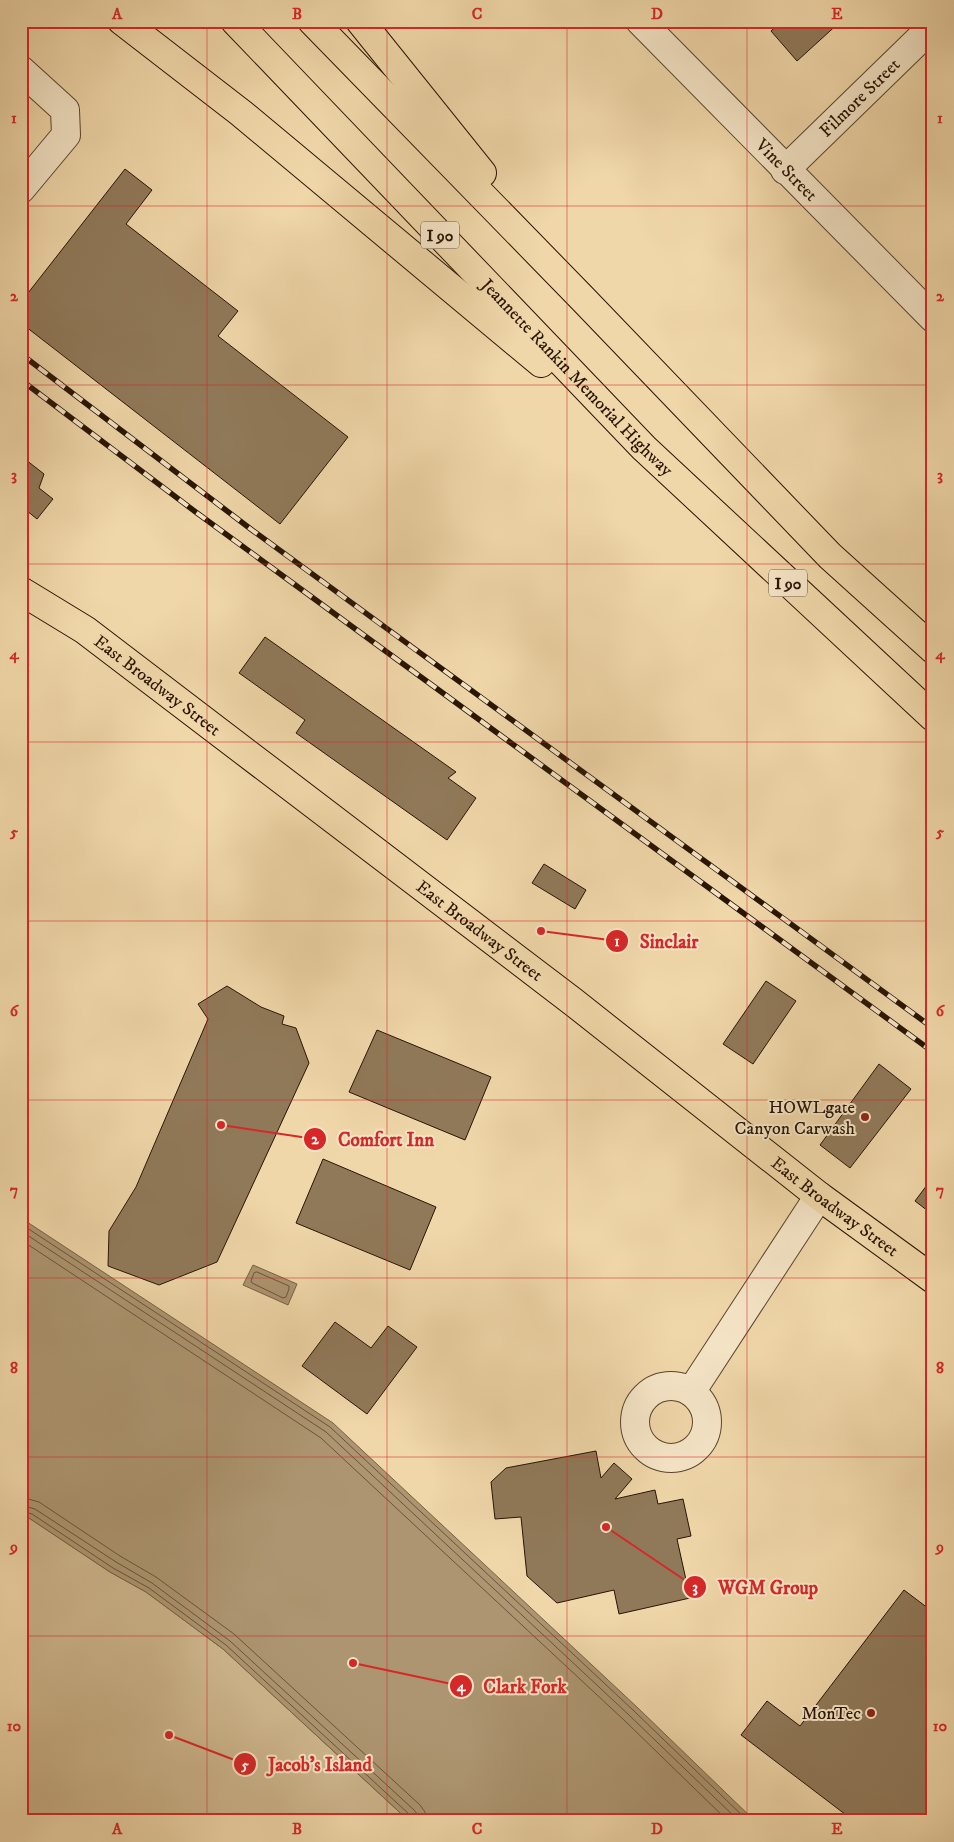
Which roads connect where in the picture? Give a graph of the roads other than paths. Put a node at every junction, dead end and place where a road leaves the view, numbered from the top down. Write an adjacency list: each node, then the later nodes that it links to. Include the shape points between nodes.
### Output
1 (122, 21): 12 (main road, via 241,113)
2 (235, 21): 12 (main road, Jeannette Rankin Memorial Highway / I 90)
3 (312, 21): 10 (main road, I 90)
4 (360, 21): 10 (main road)
5 (640, 21): 8 (street, Vine Street)
6 (933, 26): 8 (street, Filmore Street)
7 (21, 70): 9 (street, via 65,110 66,135)
8 (785, 170): 11 (street, Vine Street)
9 (21, 189)
10 (583, 299): 14 (main road, I 90, via 830,556)
11 (933, 318)
12 (644, 448): 15 (main road, Jeannette Rankin Memorial Highway / I 90)
13 (21, 591): 16 (main road, East Broadway Street, via 85,630 572,1001)
14 (933, 649)
15 (933, 717)
16 (820, 1196): 17 (main road, East Broadway Street); 18 (street)
17 (933, 1279)
18 (691, 1392)

